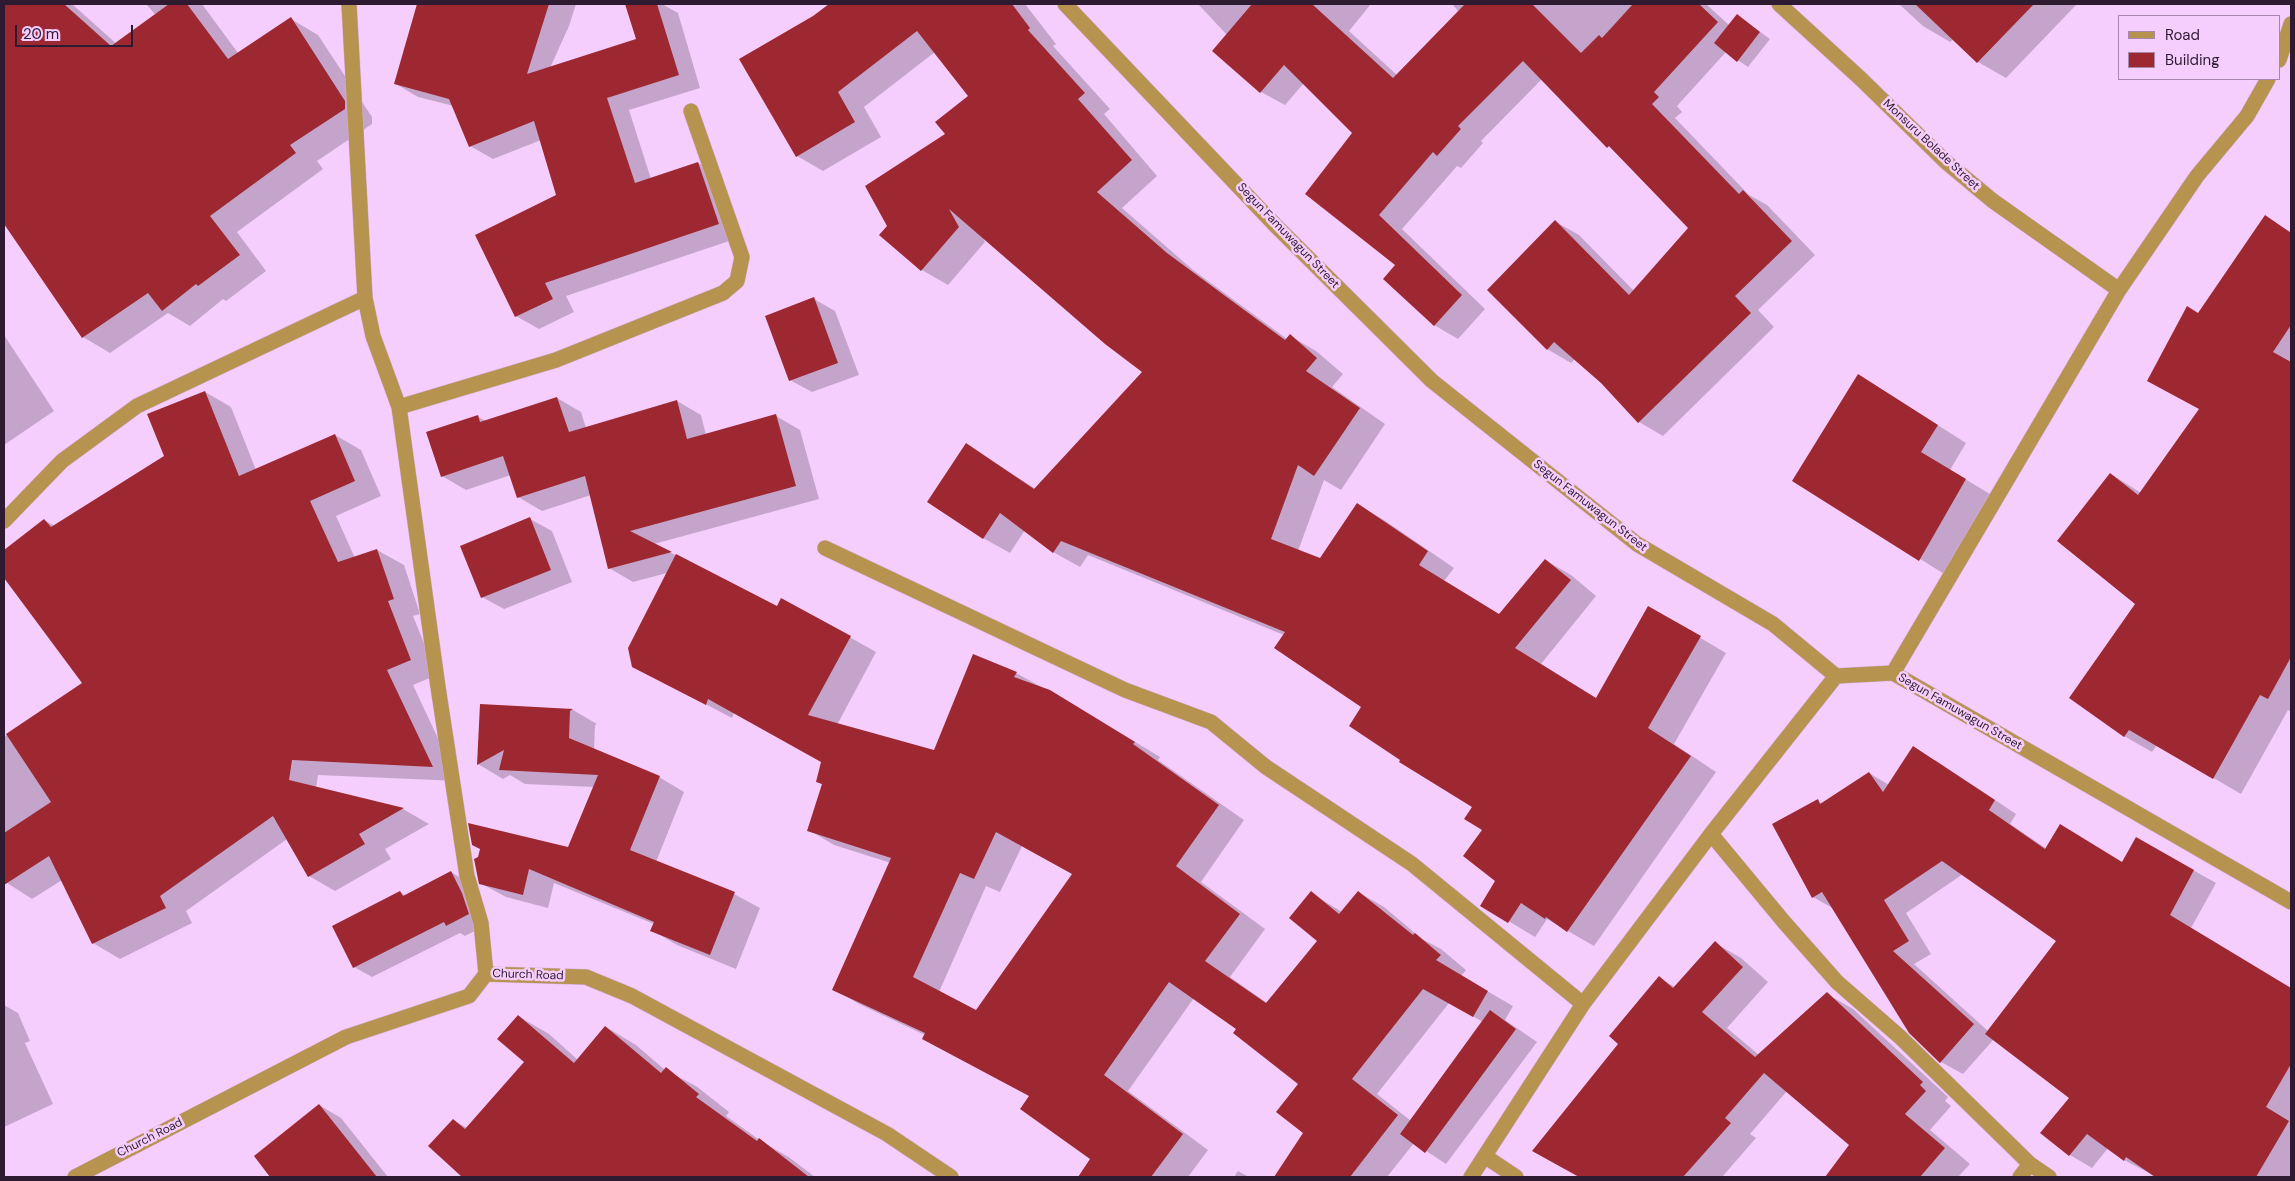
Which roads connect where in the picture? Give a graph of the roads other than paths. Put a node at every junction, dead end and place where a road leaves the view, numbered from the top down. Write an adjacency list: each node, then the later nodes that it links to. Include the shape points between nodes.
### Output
1 (350, 4): 9 (street)
2 (1065, 4): 14 (street, Segun Famuwagun Street, via 1276,226 1432,381 1637,544 1773,624)
3 (1779, 4): 8 (street, Monsuru Bolade Street, via 1946,162 1993,201)
4 (2291, 24): 5 (street)
5 (2280, 57)
6 (2267, 80): 8 (street, via 2247,116 2197,176)
7 (691, 111): 10 (street, via 742,257 737,281 723,293 556,360)
8 (2119, 290): 13 (street)
9 (365, 298): 10 (street, via 374,336); 11 (street, via 137,406 62,461)
10 (399, 407): 17 (street, via 438,687 467,876 481,923)
11 (4, 521)
12 (825, 548): 18 (street, via 1125,690 1211,722 1266,767 1412,864)
13 (1893, 673): 14 (street, Segun Famuwagun Street); 16 (street, Segun Famuwagun Street)
14 (1836, 676): 15 (street)
15 (1711, 834): 18 (street); 20 (street, via 1837,982 1900,1037)
16 (2291, 902)
17 (486, 974): 21 (street, Church Road, via 469,996 346,1037); 22 (street, Church Road, via 586,977 632,996 887,1134)
18 (1582, 1004): 19 (street)
19 (1486, 1157): 23 (street); 24 (street)
20 (2030, 1164): 25 (street); 26 (street)
21 (74, 1177)
22 (951, 1177)
23 (1471, 1177)
24 (1516, 1177)
25 (2020, 1177)
26 (2049, 1177)

